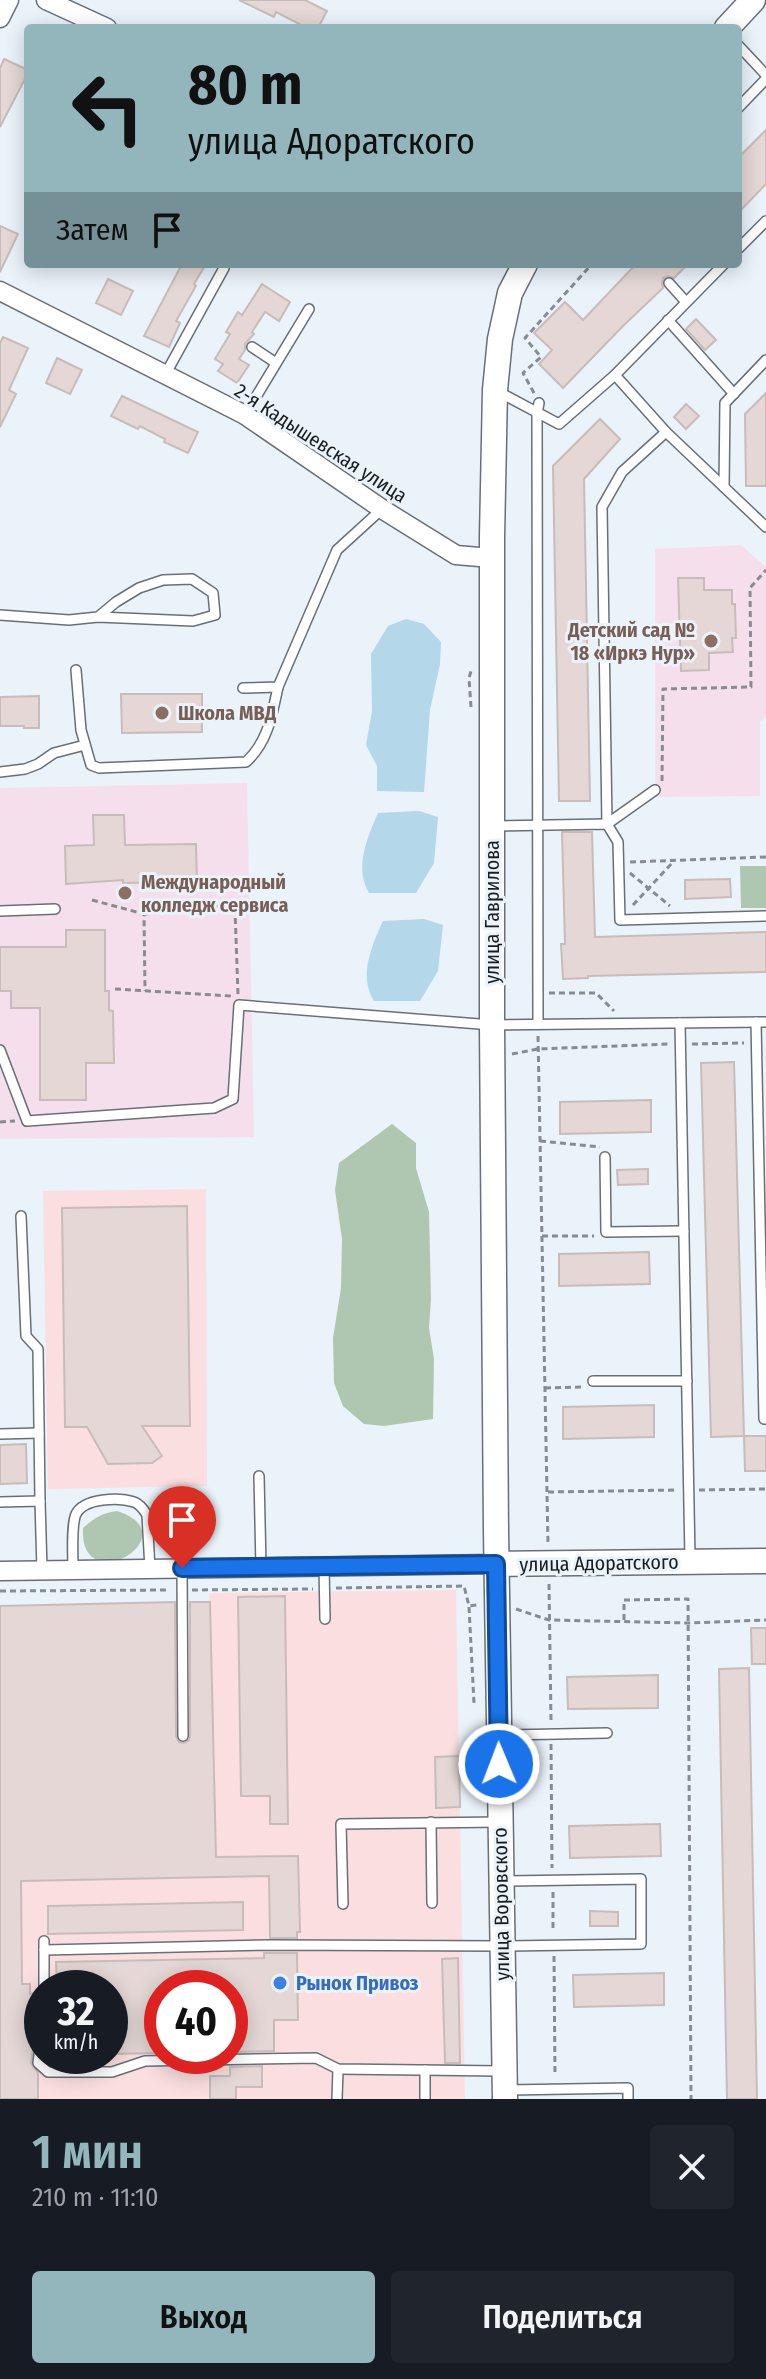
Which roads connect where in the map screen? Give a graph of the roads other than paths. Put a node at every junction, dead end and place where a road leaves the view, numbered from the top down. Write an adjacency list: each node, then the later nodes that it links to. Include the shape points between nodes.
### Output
1 (9, 0): 4 (street)
2 (46, 0): 5 (street)
3 (753, 0): 6 (street)
4 (0, 18)
5 (98, 24)
6 (731, 24)
7 (742, 50): 8 (lane)
8 (766, 77): 9 (lane)
9 (742, 104)
10 (766, 221): 11 (lane)
11 (742, 245)
12 (224, 268): 23 (lane)
13 (522, 268): 25 (street, улица Гаврилова, via 506,291)
14 (720, 268): 17 (lane)
15 (669, 283): 17 (lane)
16 (0, 291): 23 (street, 2-я Кадышевская улица)
17 (686, 302): 19 (lane)
18 (309, 309): 22 (lane)
19 (668, 320): 24 (lane); 26 (lane)
20 (252, 347): 22 (lane)
21 (766, 360): 26 (lane)
22 (276, 363): 28 (lane)
23 (165, 375): 28 (street, 2-я Кадышевская улица)
24 (615, 375): 27 (lane, via 559,424); 29 (lane)
25 (495, 390): 27 (lane); 33 (street, улица Гаврилова)
26 (734, 394): 30 (lane, via 725,403)
27 (538, 408): 43 (lane)
28 (245, 415): 31 (street, 2-я Кадышевская улица)
29 (666, 432): 30 (lane); 42 (lane, via 622,472 602,507)
30 (724, 487): 32 (lane)
31 (382, 509): 33 (street, 2-я Кадышевская улица, via 456,555); 37 (lane, via 337,550)
32 (765, 524)
33 (491, 558): 44 (street, улица Гаврилова)
34 (0, 615): 35 (lane)
35 (98, 617): 35 (lane, via 139,588 163,580 192,579 213,593 215,615 193,621)
36 (76, 670): 39 (lane)
37 (278, 687): 38 (lane); 39 (lane, via 270,724 246,762 99,768 91,765)
38 (243, 688)
39 (85, 745): 40 (lane, via 54,753 25,769)
40 (0, 772)
41 (655, 790): 42 (lane)
42 (607, 824): 43 (lane); 47 (lane, via 618,842 620,920)
43 (537, 825): 44 (lane); 50 (lane)
44 (492, 826): 51 (street, улица Гаврилова)
45 (55, 909): 46 (lane)
46 (0, 911)
47 (766, 916)
48 (761, 1022): 49 (lane); 53 (lane, via 756,1043)
49 (680, 1023): 50 (lane); 56 (lane)
50 (538, 1024): 51 (lane)
51 (492, 1025): 52 (lane, via 239,1005 233,1099 214,1108 27,1121); 67 (street, улица Гаврилова)
52 (0, 1050)
53 (762, 1137): 59 (lane)
54 (605, 1157): 56 (lane, via 606,1232)
55 (21, 1216): 60 (lane, via 26,1336 38,1349)
56 (684, 1231): 58 (lane)
57 (593, 1381): 58 (lane)
58 (687, 1381): 66 (lane)
59 (766, 1419)
60 (39, 1433): 61 (lane); 63 (lane)
61 (0, 1434)
62 (259, 1476): 69 (lane)
63 (40, 1501): 64 (lane); 72 (lane)
64 (0, 1502)
65 (766, 1561): 66 (street, улица Адоратского)
66 (690, 1562): 67 (street, улица Адоратского)
67 (496, 1564): 68 (street, улица Адоратского); 77 (street, улица Воровского)
68 (324, 1566): 69 (street, улица Адоратского); 75 (lane)
69 (261, 1567): 70 (street, улица Адоратского)
70 (182, 1568): 71 (street, улица Адоратского); 78 (lane)
71 (150, 1569): 73 (street, улица Адоратского); 73 (lane, via 147,1515 135,1502 96,1500 75,1516)
72 (42, 1570): 73 (street, улица Адоратского); 74 (street, улица Адоратского)
73 (73, 1570)
74 (0, 1571)
75 (325, 1619)
76 (607, 1733): 77 (lane)
77 (499, 1735): 80 (street, улица Воровского)
78 (183, 1736)
79 (431, 1822): 80 (lane); 82 (lane); 83 (lane, via 341,1824)
80 (500, 1822): 81 (street, улица Воровского)
81 (501, 1881): 84 (street, улица Воровского); 84 (lane, via 641,1879 641,1944)
82 (432, 1903)
83 (343, 1904)
84 (502, 1946): 85 (lane, via 44,1946); 89 (street, улица Воровского)
85 (44, 1970)
86 (128, 2067): 87 (lane, via 145,2061 316,2058)
87 (338, 2069): 88 (lane); 90 (lane)
88 (425, 2070): 89 (lane); 91 (lane)
89 (505, 2086): 92 (lane, via 628,2088)
90 (337, 2099)
91 (425, 2099)
92 (628, 2099)

